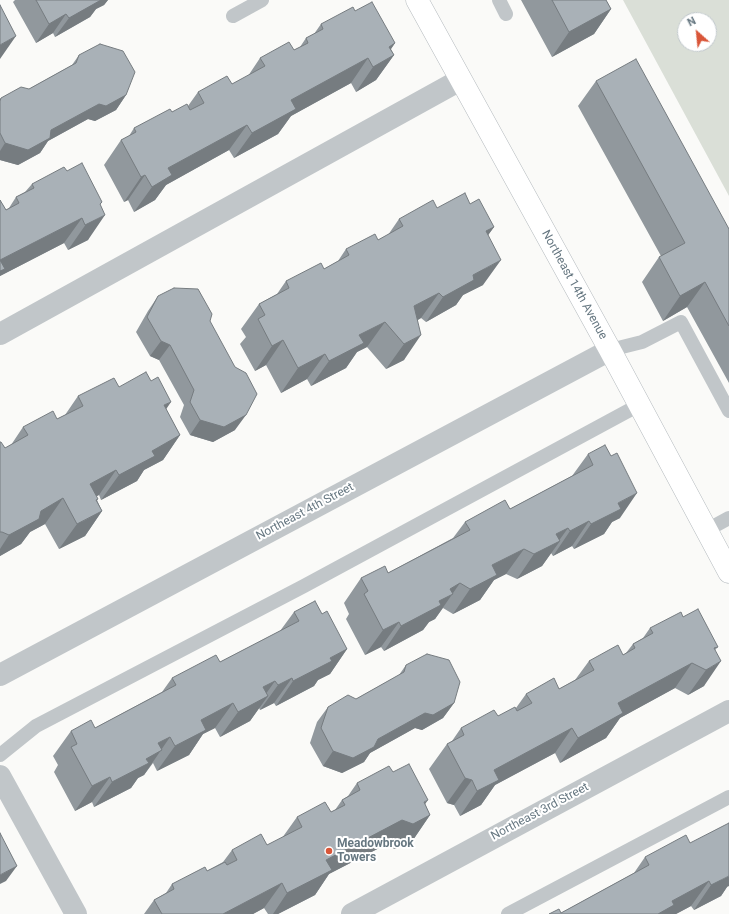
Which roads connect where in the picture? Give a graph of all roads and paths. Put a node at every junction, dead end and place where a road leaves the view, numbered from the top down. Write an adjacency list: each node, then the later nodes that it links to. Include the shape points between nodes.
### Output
1 (262, 0): 5 (lane)
2 (417, 0): 6 (street, Northeast 14th Avenue)
3 (499, 0): 4 (lane)
4 (506, 14)
5 (233, 16)
6 (460, 80): 7 (street); 8 (street, Northeast 14th Avenue)
7 (0, 334)
8 (610, 350): 9 (street, Northeast 14th Avenue); 10 (lane, via 642,342 681,322); 14 (street, Northeast 4th Street)
9 (639, 405): 12 (street, Northeast 14th Avenue); 16 (lane, via 311,582 36,726)
10 (729, 412)
11 (729, 518): 12 (lane)
12 (706, 530): 13 (street, Northeast 14th Avenue)
13 (729, 572)
14 (0, 675)
15 (729, 711): 20 (street, Northeast 3rd Street)
16 (0, 754)
17 (0, 776): 19 (street)
18 (729, 797): 21 (lane)
19 (76, 914)
20 (352, 914)
21 (508, 914)

